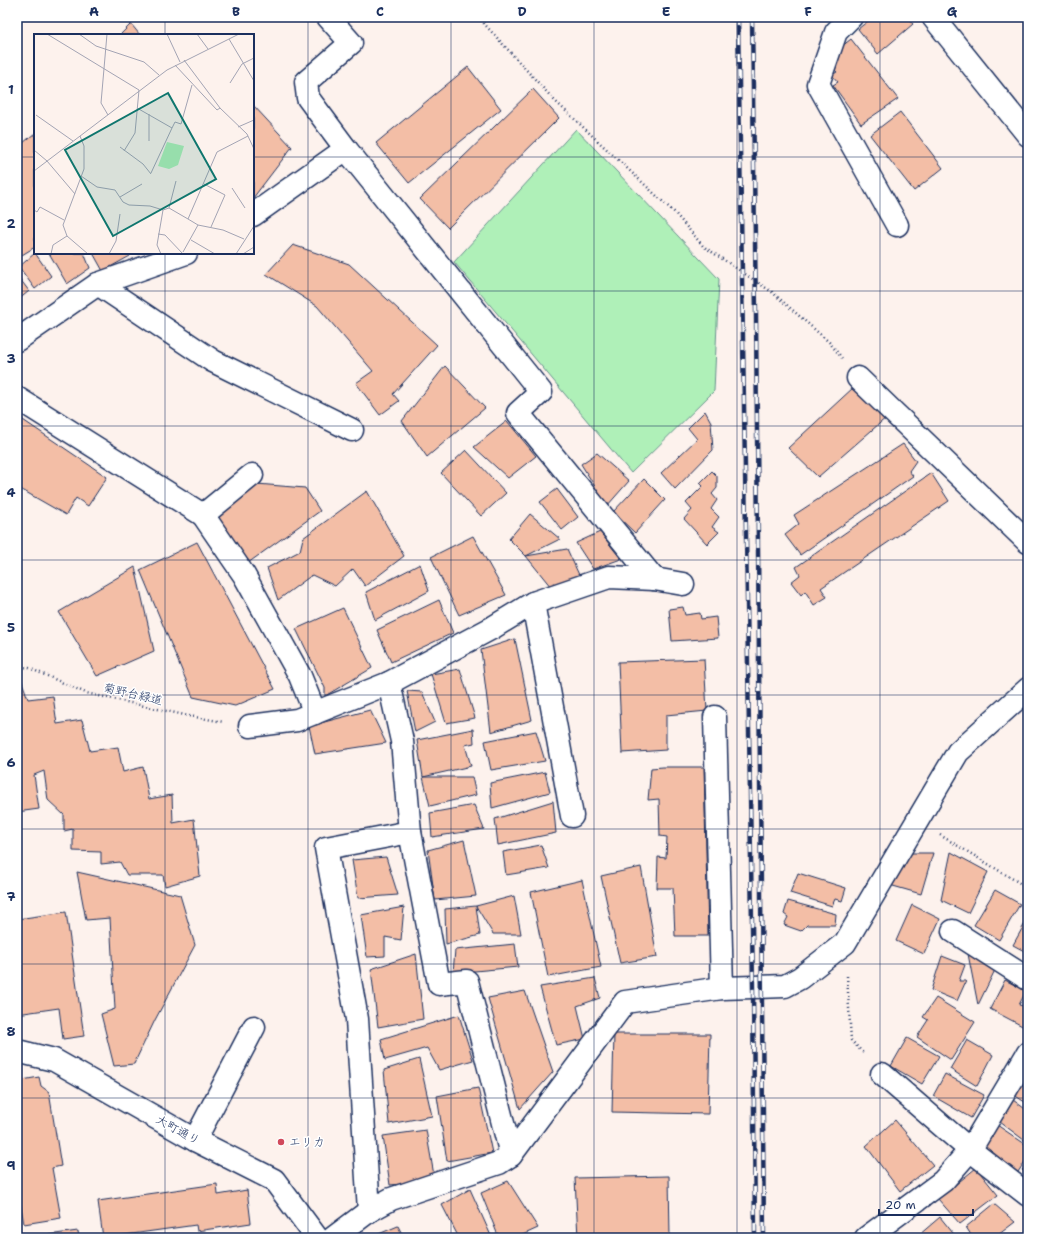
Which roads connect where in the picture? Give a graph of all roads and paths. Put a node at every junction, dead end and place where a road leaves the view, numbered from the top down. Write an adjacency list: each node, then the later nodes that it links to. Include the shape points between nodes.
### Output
1 (328, 17): 6 (street, via 351,43 306,82 308,98)
2 (478, 17): 12 (path, via 554,100 674,212 703,246 772,292 830,342)
3 (851, 17): 8 (street, via 836,32 818,84)
4 (933, 17): 5 (street)
5 (1028, 135)
6 (346, 148): 7 (street); 18 (street, via 541,392 518,413)
7 (254, 214)
8 (897, 225)
9 (183, 254): 10 (street)
10 (98, 284): 11 (street); 14 (street, via 213,361)
11 (17, 340)
12 (858, 378): 17 (street)
13 (17, 398): 16 (street)
14 (352, 430)
15 (252, 475): 16 (street)
16 (203, 515): 24 (street, via 244,574 300,676)
17 (1028, 542)
18 (654, 579): 19 (street); 20 (street, via 609,577)
19 (682, 584)
20 (533, 603): 22 (street); 27 (street)
21 (17, 666): 26 (path, 菊野台緑道, via 29,668 86,693 189,716)
22 (389, 683): 24 (street); 29 (street, via 402,741)
23 (1028, 689): 28 (street, via 958,752)
24 (315, 713): 26 (street, via 297,720)
25 (715, 717): 34 (street)
26 (250, 726)
27 (572, 816)
28 (917, 822): 30 (path); 32 (street)
29 (410, 832): 41 (street, via 439,984 466,981); 43 (street, via 326,848 357,1019)
30 (1028, 888)
31 (953, 931): 33 (street)
32 (845, 943): 34 (street, via 800,978 785,986); 38 (path, via 851,1040)
33 (1028, 979)
34 (722, 988): 41 (street, via 625,1002)
35 (254, 1027): 39 (street)
36 (17, 1051): 39 (street, 大町通り, via 54,1060)
37 (1028, 1054): 40 (street)
38 (882, 1074): 40 (street)
39 (195, 1140): 44 (street, 大町通り, via 274,1180)
40 (970, 1150): 42 (street); 46 (street, via 942,1181)
41 (511, 1155): 43 (street, via 499,1163 391,1200)
42 (1028, 1195)
43 (369, 1211): 45 (street)
44 (317, 1238)
45 (333, 1238)
46 (866, 1238)

